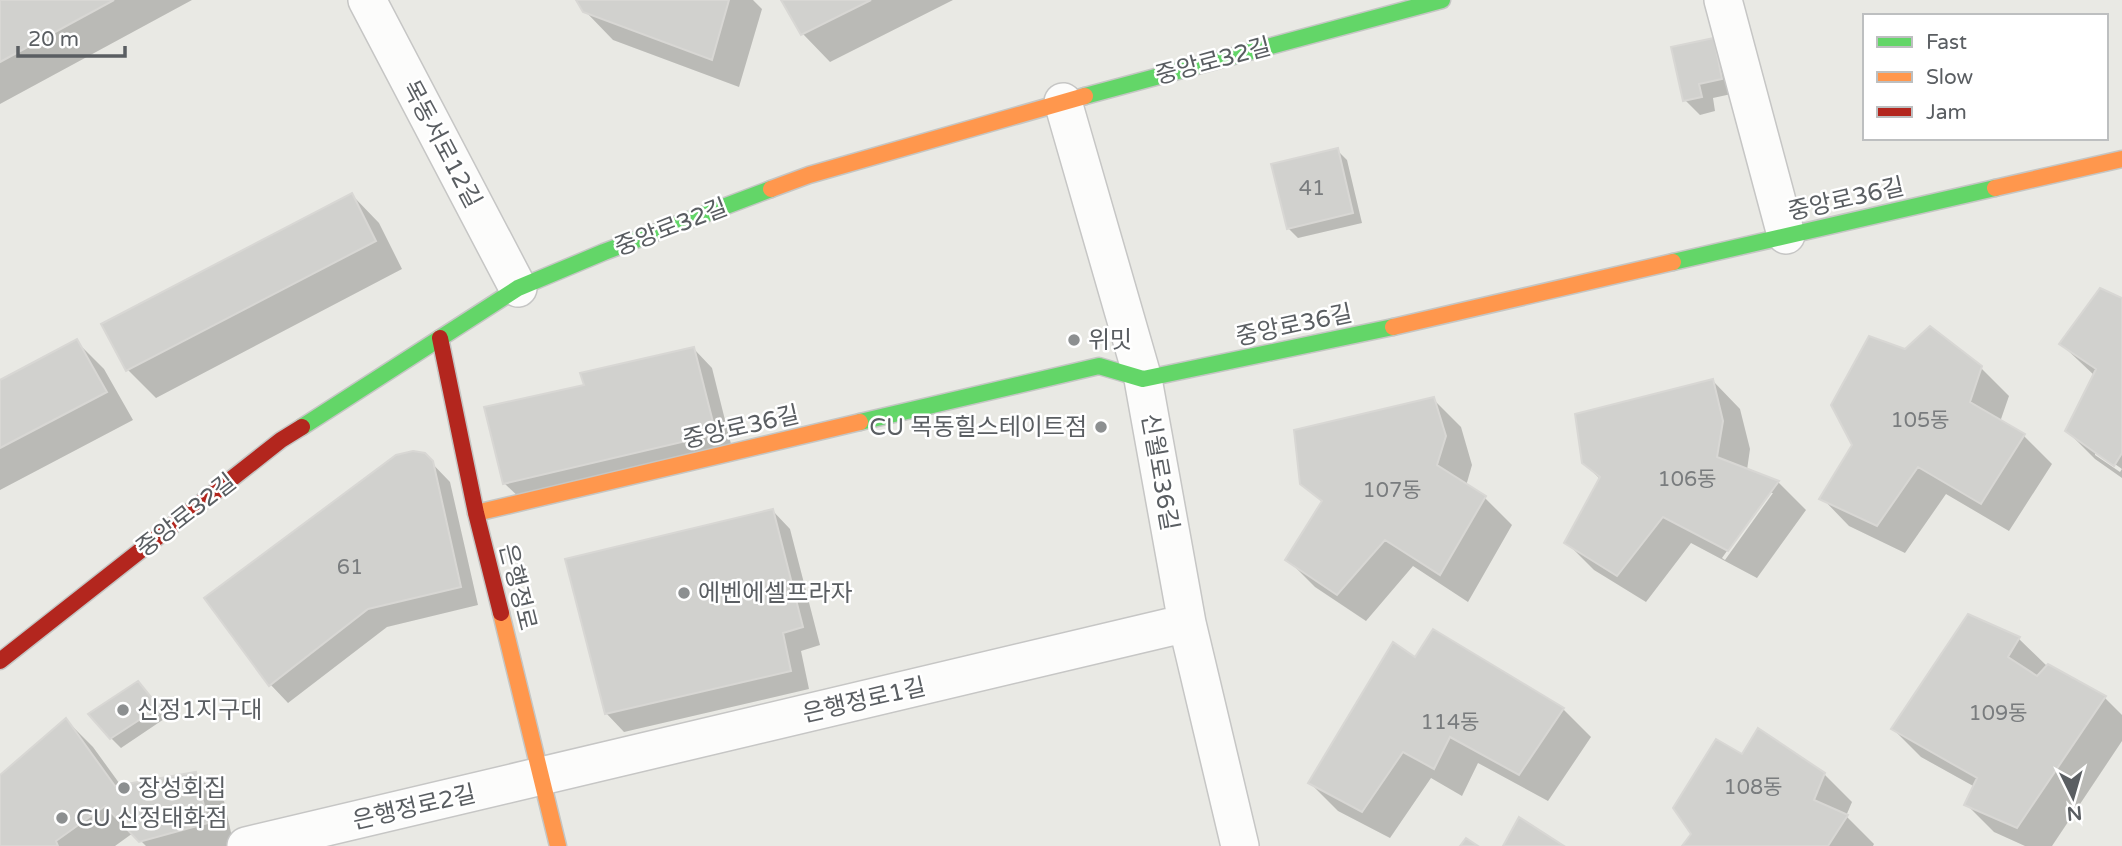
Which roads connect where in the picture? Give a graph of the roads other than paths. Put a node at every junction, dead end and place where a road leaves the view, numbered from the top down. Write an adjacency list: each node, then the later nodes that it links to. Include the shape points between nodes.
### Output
1 (367, 0): 7 (street, 목동서로12길)
2 (1441, 0): 4 (street, 중앙로32길)
3 (1723, 0): 6 (street)
4 (1062, 102): 7 (street, 중앙로32길, via 809,175); 9 (street, 신월로36길)
5 (2122, 159): 6 (street, 중앙로36길)
6 (1786, 235): 9 (street, 중앙로36길, via 1375,331)
7 (518, 288): 8 (street, 중앙로32길)
8 (440, 338): 10 (street, 은행정로); 12 (street, 중앙로32길, via 281,440)
9 (1143, 379): 10 (street, 중앙로36길, via 1099,366); 11 (street, 신월로36길)
10 (476, 513): 13 (street, 은행정로)
11 (1187, 623): 13 (street, 은행정로1길); 16 (street, 신월로36길)
12 (0, 662)
13 (542, 777): 14 (street, 은행정로2길); 15 (street, 은행정로)
14 (246, 846)
15 (558, 846)
16 (1240, 846)

